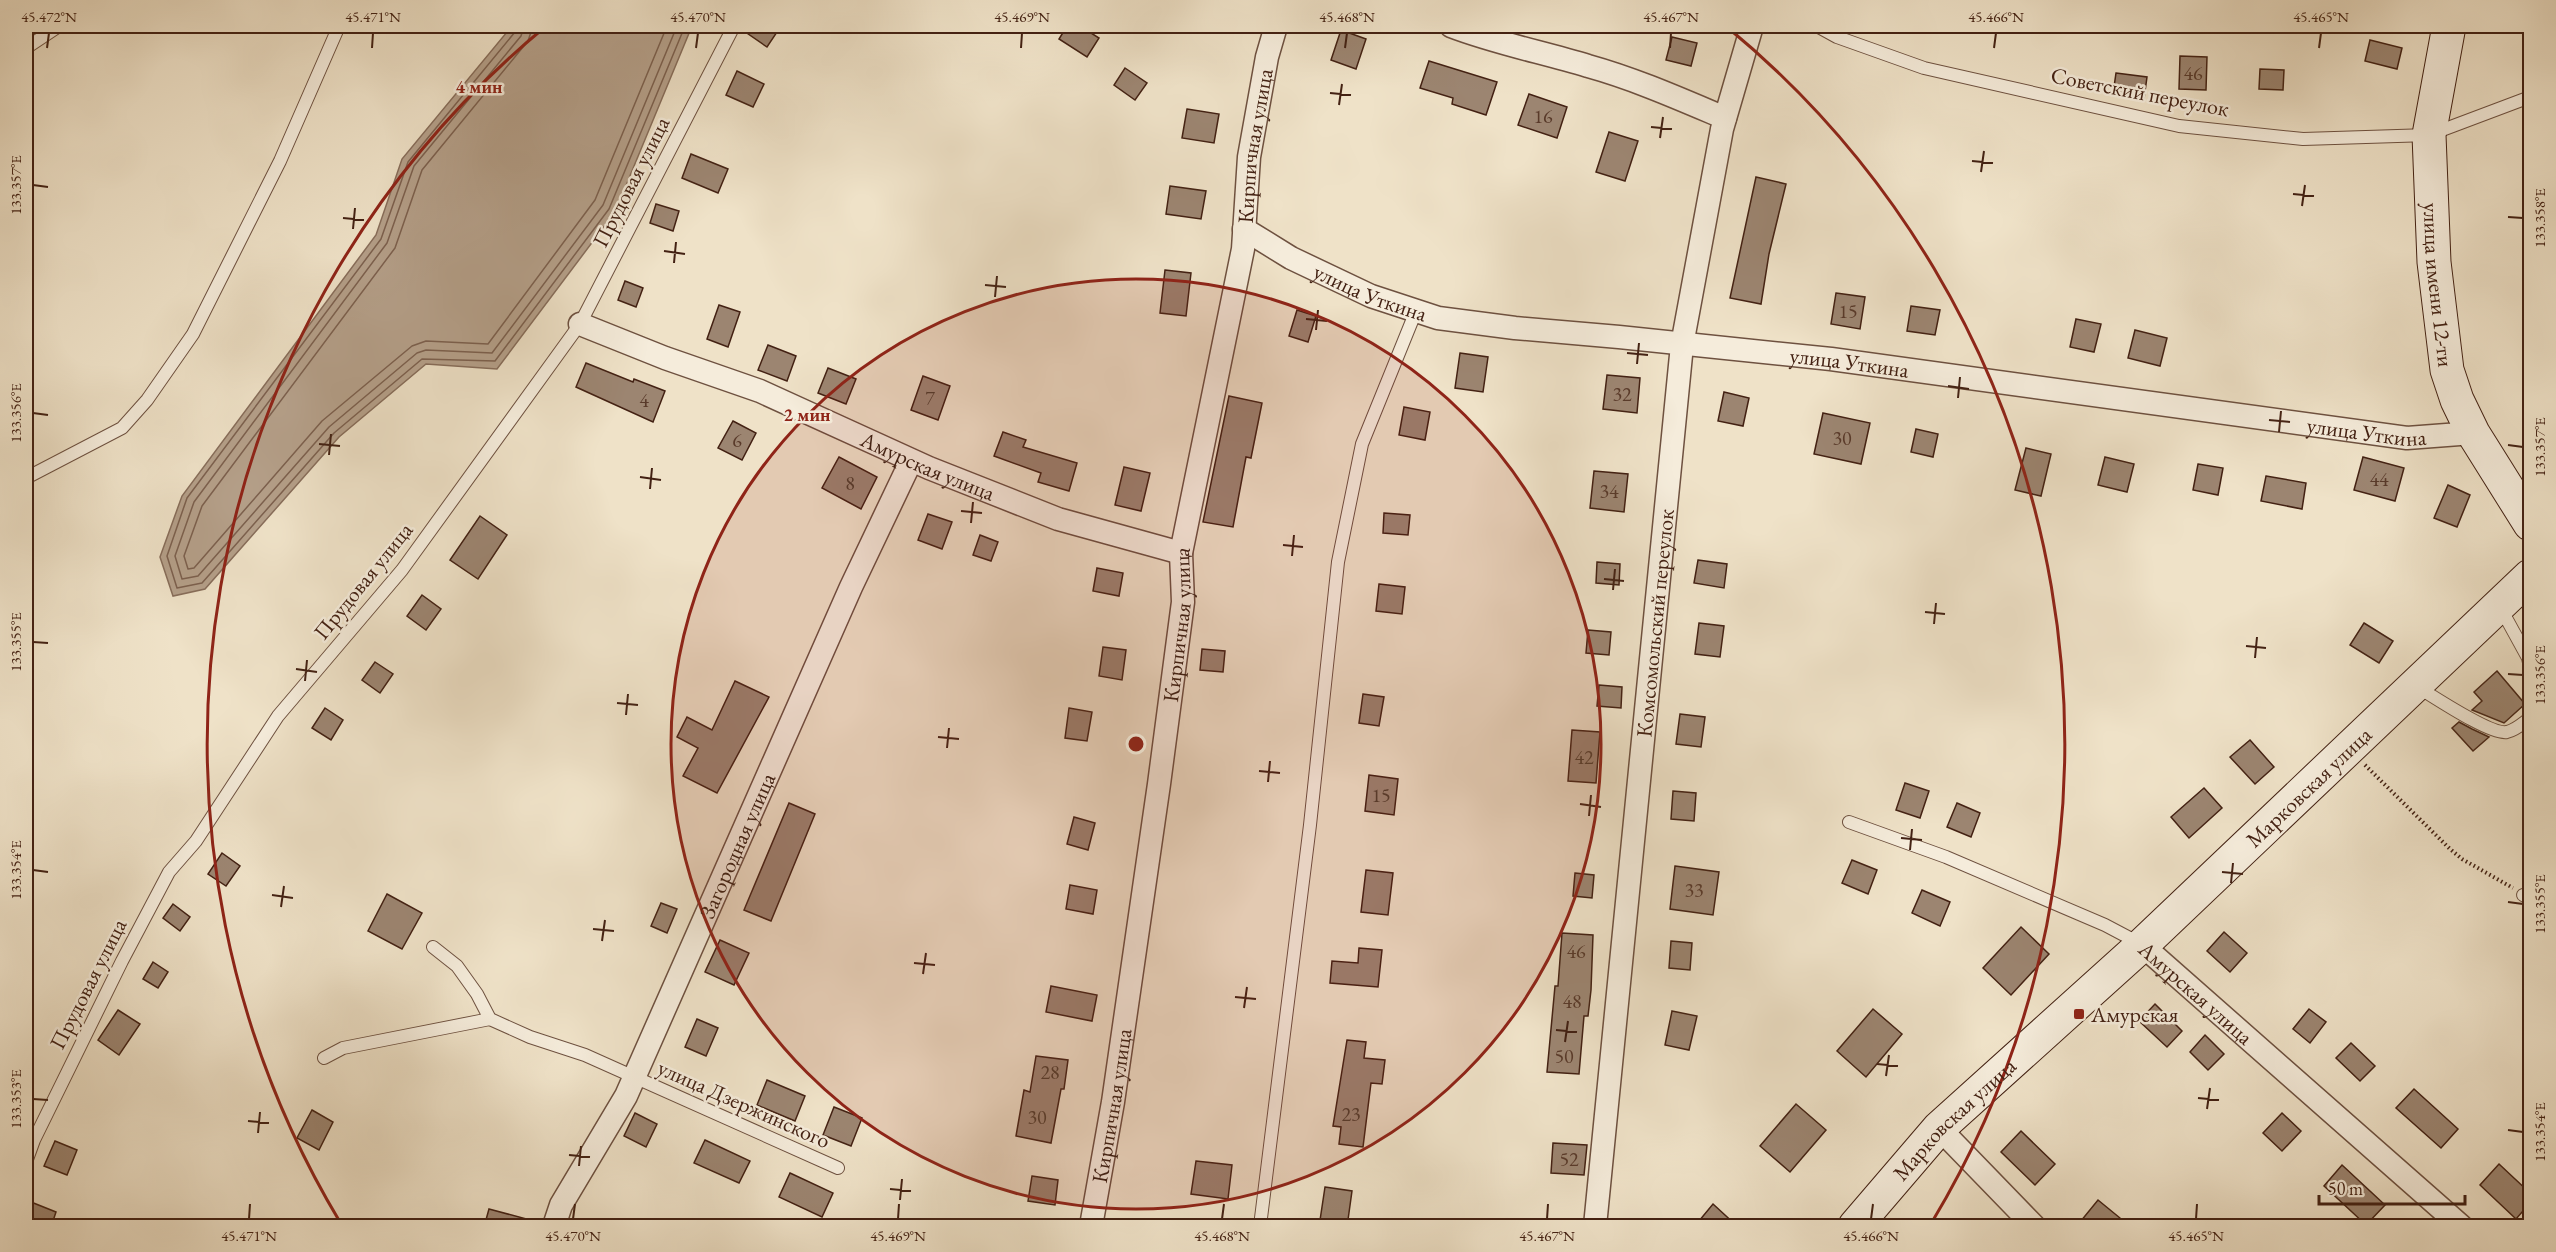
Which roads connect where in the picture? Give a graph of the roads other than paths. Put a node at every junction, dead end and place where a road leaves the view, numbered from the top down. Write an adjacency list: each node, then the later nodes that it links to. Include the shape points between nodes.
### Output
1 (59, 26): 9 (lane)
2 (339, 26): 19 (lane, via 280,161 186,344 122,428)
3 (734, 26): 15 (lane, Прудовая улица)
4 (1276, 26): 13 (street, Кирпичная улица, via 1250,157)
5 (1451, 26): 11 (street, via 1590,66)
6 (1752, 26): 11 (street, Комсомольский переулок)
7 (1817, 26): 12 (lane, Советский переулок, via 1924,68 2179,126 2302,139)
8 (2449, 26): 12 (main road, улица имени 12-ти)
9 (26, 48)
10 (2530, 97): 12 (lane, Советский переулок)
11 (1725, 118): 16 (street, Комсомольский переулок)
12 (2429, 135): 17 (main road, улица имени 12-ти, via 2434,262 2442,338 2447,370)
13 (1244, 229): 14 (street, улица Уткина, via 1291,258 1351,287); 21 (street, Кирпичная улица)
14 (1416, 311): 16 (street, улица Уткина, via 1438,318 1515,328); 38 (lane, via 1362,444 1338,562)
15 (580, 324): 18 (street, Амурская улица, via 760,391); 34 (lane, Прудовая улица, via 402,570 278,716 196,841 169,872)
16 (1682, 345): 17 (street, улица Уткина, via 1831,359 2407,438); 39 (street, Комсомольский переулок)
17 (2473, 433): 20 (main road, улица имени 12-ти)
18 (911, 460): 21 (street, Амурская улица, via 1058,519); 32 (street, Загородная улица)
19 (26, 478)
20 (2530, 524)
21 (1181, 553): 37 (street, Кирпичная улица, via 1183,602 1160,784)
22 (2530, 576): 23 (main road, Марковская улица)
23 (2500, 606): 24 (lane); 25 (main road, Марковская улица)
24 (2530, 667)
25 (2414, 686): 26 (lane, via 2482,726 2504,732 2518,728); 28 (main road, Марковская улица)
26 (2530, 718)
27 (1849, 822): 28 (lane, Амурская улица, via 1946,856)
28 (2142, 945): 33 (main road, Марковская улица); 42 (street, Амурская улица)
29 (433, 947): 30 (lane, via 457,966)
30 (490, 1019): 31 (lane, via 344,1048); 32 (lane, улица Дзержинского)
31 (324, 1058)
32 (633, 1078): 35 (lane, улица Дзержинского); 36 (street, Загородная улица, via 561,1205)
33 (1939, 1128): 40 (main road, Марковская улица); 41 (street)
34 (26, 1162)
35 (838, 1168)
36 (554, 1227)
37 (1091, 1227)
38 (1260, 1227)
39 (1595, 1227)
40 (1856, 1227)
41 (2034, 1227)
42 (2460, 1227)

